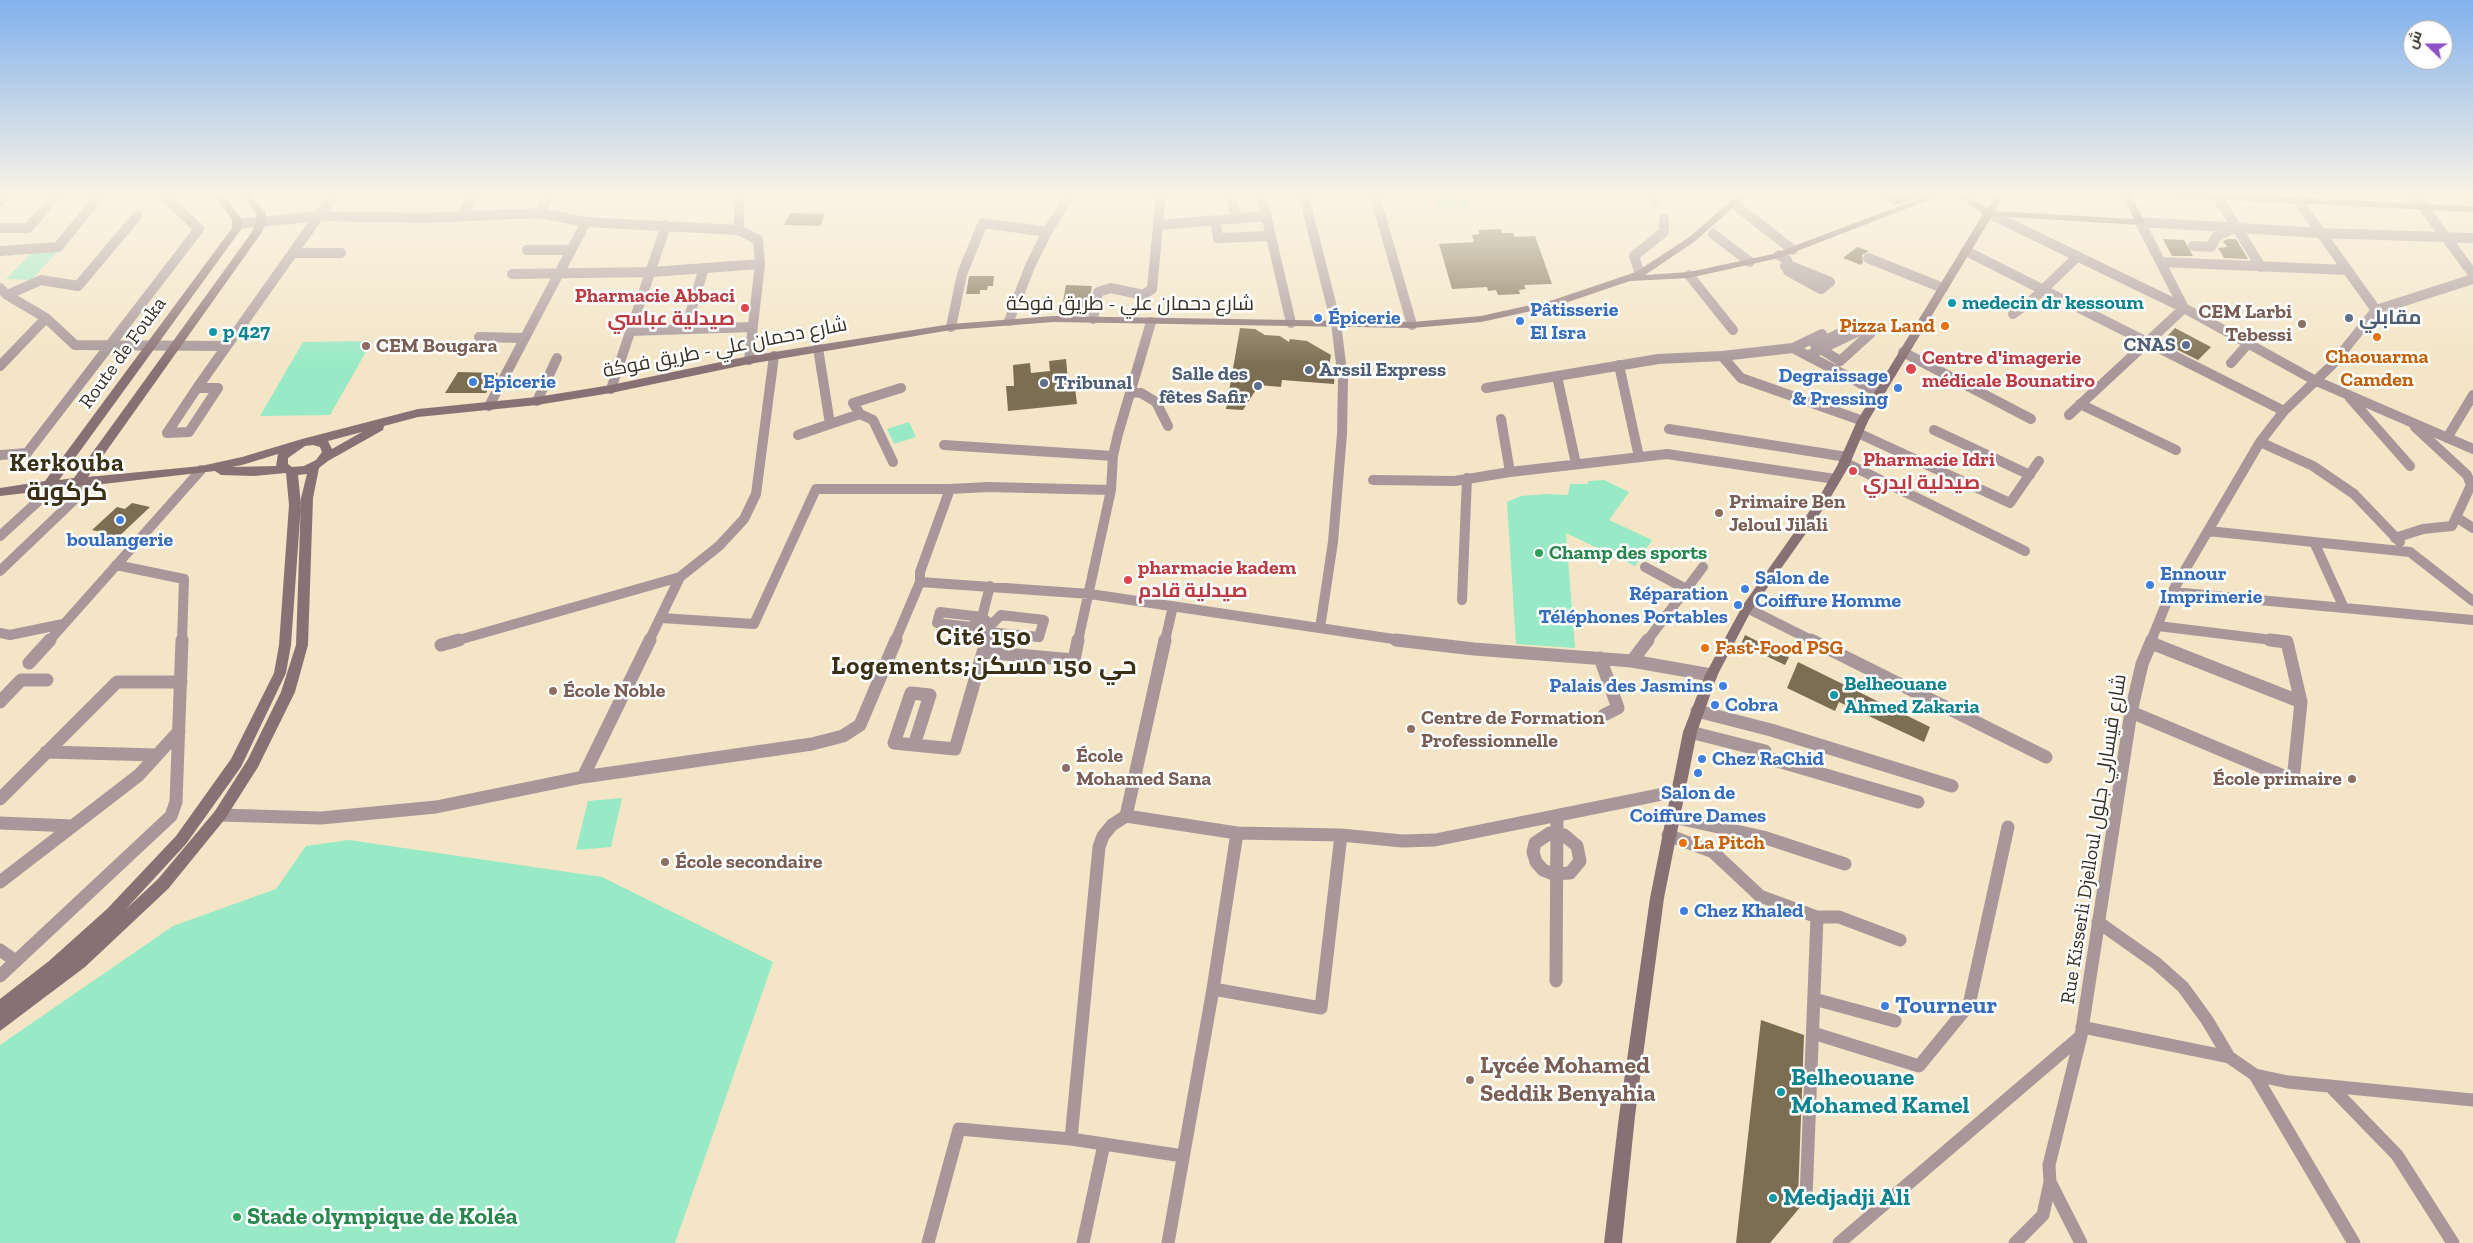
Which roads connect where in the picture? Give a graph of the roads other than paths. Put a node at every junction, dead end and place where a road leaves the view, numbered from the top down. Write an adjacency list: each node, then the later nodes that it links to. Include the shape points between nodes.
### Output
1 (107, 251): 47 (street, via 78,286 41,280)
2 (182, 251): 67 (street)
3 (222, 251): 69 (main road, Route de Fouka)
4 (243, 251): 70 (main road, Route de Fouka)
5 (295, 251): 26 (street)
6 (568, 251): 39 (street)
7 (658, 251): 37 (street)
8 (759, 251): 32 (street)
9 (971, 251): 61 (street, via 962,274)
10 (1037, 251): 53 (street)
11 (1156, 251): 52 (street, via 1152,289 1144,295 1111,288 1098,292)
12 (1274, 251): 56 (street)
13 (1318, 251): 57 (street)
14 (1391, 251): 59 (street)
15 (1640, 251): 40 (street, via 1634,256)
16 (1674, 251): 40 (main road, شارع دحمان علي - طريق فوكة)
17 (1735, 251): 30 (street)
18 (1790, 251): 27 (main road)
19 (1966, 251): 45 (main road); 46 (street)
20 (2068, 251): 28 (street)
21 (2155, 251): 31 (street)
22 (2250, 251): 34 (street)
23 (2334, 251): 36 (street)
24 (2456, 251): 41 (street)
25 (341, 253): 26 (street)
26 (293, 254): 71 (street)
27 (1779, 255): 30 (main road); 33 (street, via 1787,260)
28 (2078, 256): 46 (street); 48 (street)
29 (1868, 258): 45 (street)
30 (1750, 262): 42 (main road)
31 (2161, 262): 34 (street); 48 (street)
32 (760, 264): 35 (street); 58 (street)
33 (1788, 265)
34 (2261, 267): 36 (street)
35 (704, 268): 37 (street); 60 (street)
36 (2347, 270): 49 (street)
37 (652, 272): 39 (street); 63 (street)
38 (512, 274): 39 (street)
39 (557, 274): 65 (street)
40 (1640, 274): 43 (main road, شارع دحمان علي - طريق فوكة)
41 (2473, 274)
42 (1689, 275): 43 (main road); 62 (street)
43 (1624, 280): 59 (main road, شارع دحمان علي - طريق فوكة, via 1520,311 1481,319)
44 (2473, 280): 49 (street)
45 (1944, 288): 75 (main road)
46 (2043, 290): 50 (street); 66 (street)
47 (4, 292): 51 (street)
48 (2184, 308): 66 (street); 68 (street)
49 (2376, 310): 85 (street, Rue Kisserli Djelloul شارع قيسارلي جلول, via 2332,365)
50 (2013, 314)
51 (46, 318): 67 (street, via 75,346); 81 (street)
52 (1094, 319): 53 (main road, شارع دحمان علي - طريق فوكة); 54 (main road, شارع دحمان علي - طريق فوكة)
53 (1009, 321): 61 (main road, شارع دحمان علي - طريق فوكة)
54 (1151, 322): 56 (main road, شارع دحمان علي - طريق فوكة); 90 (street)
55 (1846, 322): 73 (street)
56 (1291, 323): 57 (main road, شارع دحمان علي - طريق فوكة)
57 (1336, 323): 59 (main road, شارع دحمان علي - طريق فوكة); 167 (street, via 1343,380 1342,434 1333,542)
58 (752, 326): 60 (street); 80 (street)
59 (1412, 326)
60 (686, 327): 63 (street)
61 (951, 327): 72 (main road, شارع دحمان علي - طريق فوكة)
62 (1733, 330)
63 (631, 331): 89 (street)
64 (479, 338): 65 (street)
65 (524, 338): 96 (street)
66 (2148, 342): 95 (street); 97 (street)
67 (109, 345): 69 (street); 116 (street, via 27,453)
68 (2247, 345): 82 (street); 85 (street)
69 (152, 346): 70 (street); 136 (main road, Route de Fouka)
70 (175, 346): 71 (street); 135 (main road, Route de Fouka)
71 (227, 346): 86 (street)
72 (818, 348): 76 (main road, شارع دحمان علي - طريق فوكة); 104 (street)
73 (1793, 348): 77 (street); 78 (street)
74 (1821, 349): 74 (street, via 1840,361 1871,333 1862,330); 78 (street)
75 (1903, 352): 91 (main road); 102 (street)
76 (774, 356): 80 (main road, شارع دحمان علي - طريق فوكة); 152 (street, via 756,494 744,519)
77 (1722, 356): 83 (street, via 1658,359); 106 (street, via 1741,378)
78 (1808, 356): 91 (street)
79 (557, 358): 94 (street)
80 (749, 360): 89 (main road, شارع دحمان علي - طريق فوكة)
81 (1, 363)
82 (2232, 363)
83 (1619, 366): 84 (street); 118 (street)
84 (1557, 376): 88 (street); 123 (street)
85 (2314, 380): 92 (street); 97 (street, Rue Kisserli Djelloul شارع قيسارلي جلول)
86 (198, 388): 86 (street, via 218,388 189,432 166,433)
87 (901, 388): 98 (street, via 853,402)
88 (1486, 388)
89 (612, 389): 94 (main road, شارع دحمان علي - طريق فوكة)
90 (1131, 392): 105 (street, via 1156,402); 117 (street)
91 (1880, 393): 106 (main road)
92 (2348, 395): 103 (street); 124 (street)
93 (2473, 395): 110 (street)
94 (537, 401): 96 (main road, شارع دحمان علي - طريق فوكة)
95 (2080, 404): 99 (street); 115 (street)
96 (489, 406): 100 (main road, شارع دحمان علي - طريق فوكة)
97 (2284, 411): 112 (street, Rue Kisserli Djelloul شارع قيسارلي جلول)
98 (860, 414): 104 (street); 122 (street, via 873,420)
99 (2069, 415)
100 (398, 416): 111 (main road, شارع دحمان علي - طريق فوكة); 119 (main road, شارع دحمان علي - طريق فوكة)
101 (1502, 419): 128 (street)
102 (2031, 420)
103 (2408, 421): 110 (street); 130 (street)
104 (830, 424): 109 (street)
105 (1168, 426)
106 (1860, 427): 120 (main road); 129 (street, via 2010,503)
107 (1669, 429): 120 (street)
108 (1934, 430): 129 (street)
109 (798, 435)
110 (2448, 438): 114 (street)
111 (308, 442): 119 (main road, via 320,442 328,448); 126 (main road, شارع دحمان علي - طريق فوكة); 127 (main road, via 283,456 282,466)
112 (2260, 442): 142 (street, Rue Kisserli Djelloul شارع قيسارلي جلول); 144 (street, via 2313,466 2346,488)
113 (944, 445): 117 (street)
114 (2473, 449)
115 (2176, 450)
116 (0, 455)
117 (1113, 456): 138 (street)
118 (1640, 457): 123 (street); 132 (street, via 1667,454)
119 (325, 458): 125 (main road, شارع دحمان علي - طريق فوكة)
120 (1845, 460): 132 (main road); 146 (street)
121 (2039, 461): 129 (street)
122 (893, 462)
123 (1576, 464): 128 (street)
124 (2410, 466)
125 (314, 467): 127 (main road, شارع دحمان علي - طريق فوكة); 194 (main road, via 307,498 304,615 296,670 253,763)
126 (201, 470): 127 (main road, شارع دحمان علي - طريق فوكة); 134 (main road, شارع دحمان علي - طريق فوكة); 148 (street)
127 (289, 470): 217 (main road, via 295,505 285,646 280,674 236,763 182,840 112,914 54,966)
128 (1510, 472): 131 (street)
129 (2030, 475)
130 (2470, 477): 140 (street, via 2471,484)
131 (1467, 478): 133 (street, via 1455,481); 158 (street)
132 (1835, 479): 161 (main road)
133 (1374, 480)
134 (94, 481): 135 (main road, شارع دحمان علي - طريق فوكة); 151 (street)
135 (78, 482): 136 (main road, شارع دحمان علي - طريق فوكة)
136 (53, 485): 139 (main road, شارع دحمان علي - طريق فوكة); 143 (street)
137 (950, 489): 138 (street, via 988,486); 153 (street, via 920,572); 163 (street, via 816,489 754,624)
138 (1111, 490): 157 (street)
139 (0, 492)
140 (2456, 517): 141 (street); 144 (street, via 2452,526 2423,529)
141 (2473, 528)
142 (2208, 531): 145 (street); 156 (street, Rue Kisserli Djelloul شارع قيسارلي جلول)
143 (0, 536)
144 (2395, 538): 147 (street)
145 (2314, 542): 147 (street); 162 (street)
146 (2026, 552)
147 (2410, 552): 159 (street)
148 (116, 565): 165 (street); 177 (street, via 184,579)
149 (1645, 567): 155 (street)
150 (1703, 567): 155 (street)
151 (0, 571)
152 (680, 577): 163 (street); 170 (street)
153 (920, 582): 154 (street); 189 (street, via 860,725 843,736 812,744)
154 (990, 586): 157 (street); 171 (street)
155 (1686, 589): 173 (street)
156 (2172, 592): 162 (street); 166 (street, Rue Kisserli Djelloul شارع قيسارلي جلول)
157 (1090, 594): 160 (street); 171 (street, via 1074,660)
158 (1462, 600)
159 (2473, 601)
160 (1173, 606): 167 (street); 195 (street)
161 (1747, 608): 175 (main road); 188 (street)
162 (2344, 608): 164 (street)
163 (661, 618): 189 (street)
164 (2473, 620)
165 (63, 624): 168 (street, via 10,635); 174 (street)
166 (2158, 626): 169 (street, Rue Kisserli Djelloul شارع قيسارلي جلول); 179 (street, via 2287,642)
167 (1320, 628): 172 (street, via 1474,648)
168 (0, 633)
169 (2151, 643): 179 (street); 181 (street, Rue Kisserli Djelloul شارع قيسارلي جلول, via 2142,664)
170 (441, 644)
171 (983, 652): 185 (street, via 955,749)
172 (1600, 658): 173 (street); 182 (street, via 1618,708)
173 (1632, 661): 175 (street)
174 (29, 663)
175 (1711, 675): 180 (main road)
176 (47, 680): 178 (street, via 21,680)
177 (181, 682): 183 (street); 186 (street, via 117,682)
178 (0, 702)
179 (2301, 702): 181 (street, via 2292,780)
180 (1697, 710): 184 (main road); 190 (street)
181 (2131, 712): 209 (street, Rue Kisserli Djelloul شارع قيسارلي جلول)
182 (1604, 715)
183 (179, 731): 187 (street); 212 (street, via 176,802 171,816)
184 (1690, 732): 191 (main road); 193 (street, via 1765,751 1764,757)
185 (914, 745)
186 (46, 752): 187 (street); 192 (street)
187 (157, 755): 199 (street, via 138,775)
188 (2046, 758)
189 (583, 777): 194 (street, via 505,795 382,814 321,818)
190 (1952, 786)
191 (1678, 791): 196 (street); 197 (main road)
192 (0, 799)
193 (1918, 802)
194 (220, 815): 219 (main road, via 163,884 124,922 73,968)
195 (1126, 816): 201 (street); 226 (street, via 1112,825 1099,847)
196 (1557, 816): 202 (street); 203 (street, via 1435,840 1402,841)
197 (1673, 817): 204 (main road); 205 (street, via 1762,837)
198 (0, 823): 199 (street)
199 (73, 826): 207 (street)
200 (2008, 826): 221 (street, via 1969,1004 1919,1066)
201 (1237, 833): 203 (street); 215 (street)
202 (1557, 833): 206 (street); 206 (street, via 1573,841 1580,855 1575,869); 206 (street, via 1541,836 1533,849 1540,867)
203 (1341, 835): 215 (street, via 1321,1008)
204 (1668, 835): 208 (street, via 1713,852 1760,896); 234 (main road, via 1656,898)
205 (1845, 864)
206 (1557, 875): 214 (street)
207 (0, 882)
208 (1817, 917): 210 (street, via 1839,917); 216 (street)
209 (2098, 922): 220 (street, Rue Kisserli Djelloul شارع قيسارلي جلول); 222 (street, via 2156,963 2183,987 2208,1020)
210 (1900, 940)
211 (0, 950): 212 (street)
212 (16, 961): 213 (street)
213 (0, 976)
214 (1556, 981)
215 (1213, 989): 228 (street)
216 (1814, 999): 218 (street); 221 (street)
217 (0, 1008)
218 (1895, 1021)
219 (0, 1024)
220 (2082, 1031): 222 (street); 229 (street, via 2050,1152); 235 (street, Rue Kisserli Djelloul شارع قيسارلي جلول)
221 (1813, 1033): 230 (street)
222 (2228, 1057): 223 (street)
223 (2255, 1075): 224 (street); 238 (street)
224 (2330, 1086): 225 (street); 239 (street, via 2397,1155)
225 (2473, 1100)
226 (1071, 1139): 227 (street); 231 (street, via 959,1129)
227 (1104, 1144): 228 (street); 232 (street)
228 (1183, 1156): 233 (street)
229 (2050, 1182): 236 (street, via 2043,1215); 237 (street)
230 (1806, 1198)
231 (928, 1243)
232 (1083, 1243)
233 (1168, 1243)
234 (1613, 1243)
235 (1839, 1243)
236 (2015, 1243)
237 (2081, 1243)
238 (2354, 1243)
239 (2454, 1243)

